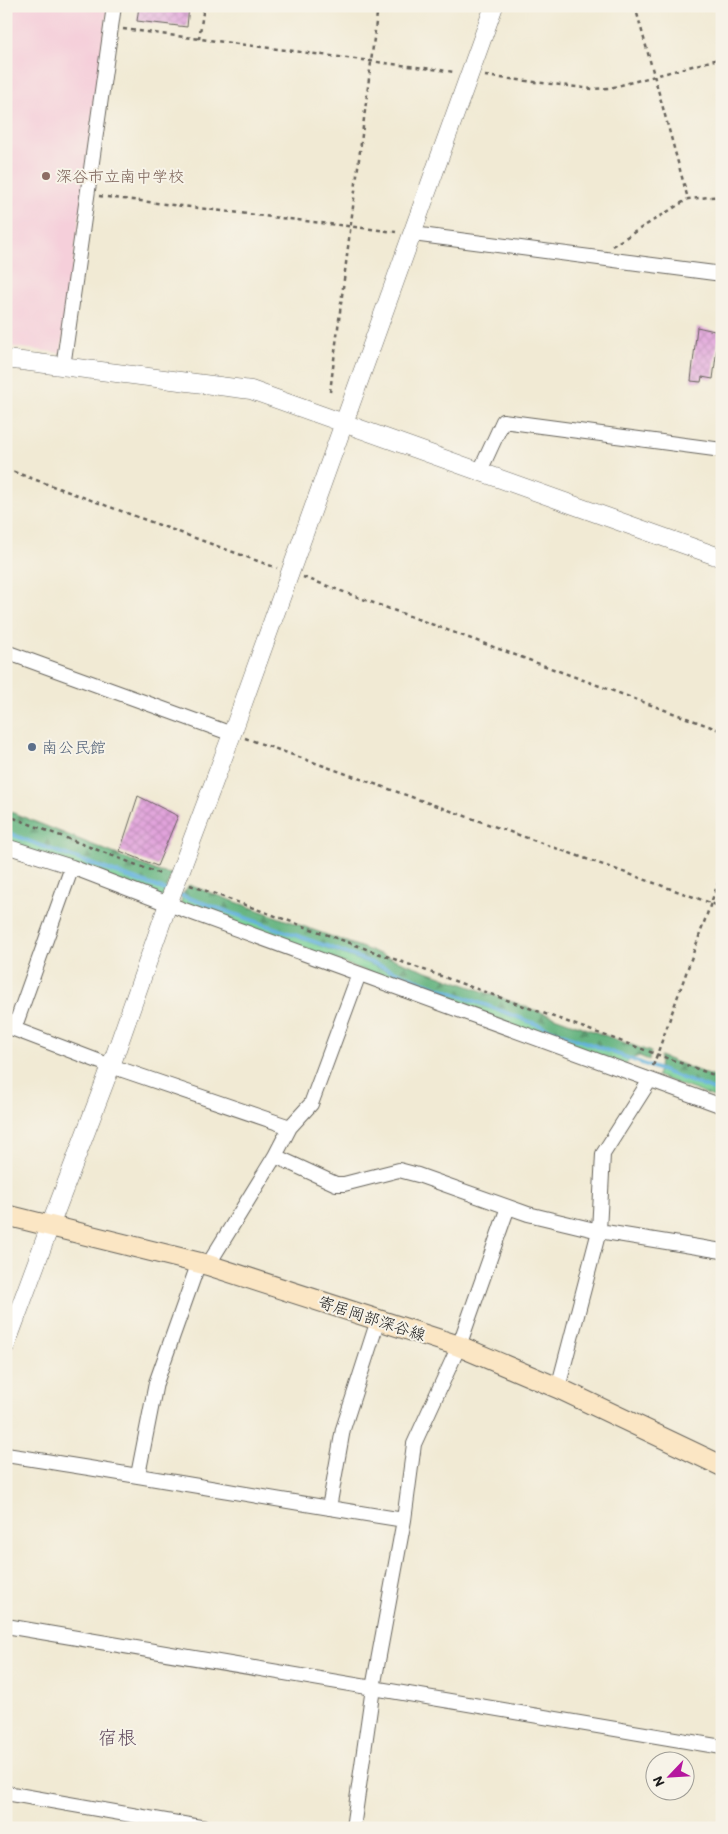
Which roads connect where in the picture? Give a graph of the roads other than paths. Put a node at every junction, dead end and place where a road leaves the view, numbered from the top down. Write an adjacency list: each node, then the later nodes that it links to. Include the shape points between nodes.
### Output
1 (114, 6): 6 (street)
2 (494, 6): 3 (street)
3 (413, 234): 4 (street); 7 (street)
4 (722, 274)
5 (6, 358): 6 (street)
6 (63, 366): 7 (street, via 251,390)
7 (344, 422): 9 (street); 12 (street)
8 (722, 450): 9 (street, via 503,421)
9 (480, 471): 10 (street)
10 (722, 558)
11 (6, 652): 12 (street)
12 (232, 734): 15 (street)
13 (6, 846): 14 (street)
14 (72, 867): 15 (street); 17 (street)
15 (168, 904): 16 (street); 18 (street)
16 (359, 974): 19 (street); 21 (street, via 311,1104)
17 (10, 1028): 18 (street)
18 (112, 1066): 21 (street); 25 (street)
19 (650, 1076): 20 (street); 26 (street, via 603,1154)
20 (722, 1106)
21 (290, 1127): 22 (street)
22 (275, 1156): 23 (street, via 336,1184 399,1170); 28 (street)
23 (508, 1207): 26 (street); 31 (street)
24 (6, 1215): 25 (main road, 寄居岡部深谷線)
25 (50, 1226): 28 (main road, 寄居岡部深谷線); 30 (street)
26 (599, 1231): 27 (street); 32 (street)
27 (722, 1251)
28 (204, 1264): 29 (main road, 寄居岡部深谷線); 35 (street, via 156,1382)
29 (378, 1320): 31 (main road, 寄居岡部深谷線); 36 (street, via 343,1429)
30 (6, 1345)
31 (458, 1346): 32 (main road, 寄居岡部深谷線); 37 (street, via 414,1444)
32 (558, 1388): 34 (main road, 寄居岡部深谷線)
33 (6, 1455): 35 (street)
34 (722, 1466)
35 (138, 1475): 36 (street)
36 (328, 1508): 37 (street)
37 (404, 1520): 39 (street)
38 (6, 1626): 39 (street)
39 (373, 1688): 40 (street); 43 (street)
40 (722, 1747)
41 (6, 1793): 42 (street)
42 (206, 1828)
43 (353, 1828)

